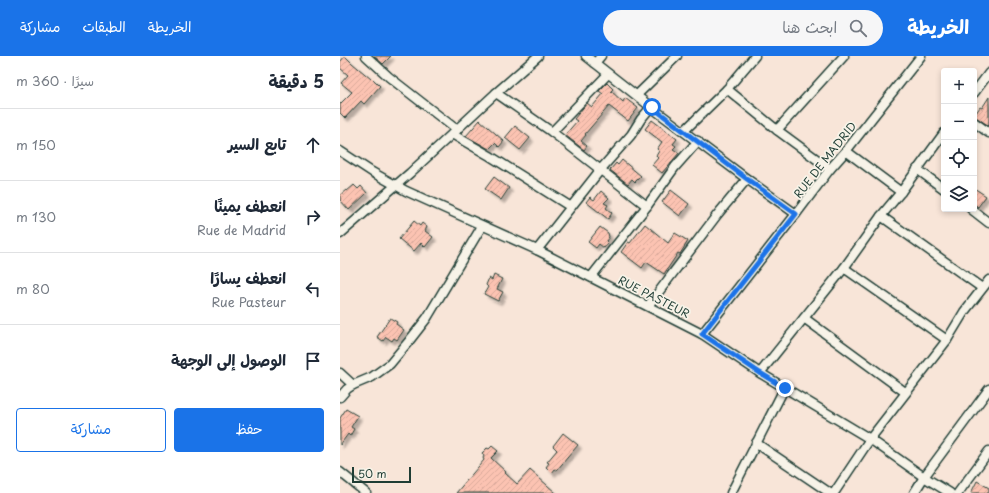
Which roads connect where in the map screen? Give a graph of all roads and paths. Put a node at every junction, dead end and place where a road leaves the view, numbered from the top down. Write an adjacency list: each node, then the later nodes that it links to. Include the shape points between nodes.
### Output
1 (366, 56): 20 (street)
2 (538, 56): 14 (street)
3 (586, 56): 9 (street)
4 (601, 56): 9 (street)
5 (677, 56): 15 (street)
6 (755, 56): 12 (street)
7 (844, 56): 18 (street)
8 (921, 56): 26 (street, RUE DE MADRID)
9 (595, 63): 11 (street)
10 (989, 73): 13 (street)
11 (608, 74): 15 (street); 21 (street)
12 (727, 89): 18 (street); 19 (street)
13 (977, 89)
14 (496, 93): 20 (street); 21 (street)
15 (637, 95): 16 (street)
16 (652, 107): 19 (street); 27 (street)
17 (977, 124): 22 (street)
18 (777, 130): 28 (street)
19 (684, 131): 24 (street)
20 (454, 132): 31 (street); 35 (street)
21 (552, 132): 27 (street)
22 (989, 133)
23 (941, 137): 29 (street)
24 (698, 141): 30 (street); 34 (street)
25 (340, 151): 31 (street, RUE PASTEUR)
26 (846, 151): 28 (street, RUE DE MADRID); 33 (street)
27 (601, 169): 34 (street); 35 (street)
28 (830, 169): 37 (street, RUE DE MADRID)
29 (918, 169): 32 (street); 33 (street)
30 (747, 179): 37 (street); 47 (street)
31 (395, 186): 40 (street, RUE PASTEUR); 41 (street)
32 (941, 187)
33 (901, 192): 38 (street)
34 (647, 206): 44 (street)
35 (571, 207): 42 (street)
36 (975, 212): 39 (street)
37 (796, 214): 49 (street, RUE DE MADRID)
38 (881, 216): 43 (street); 46 (street)
39 (989, 223)
40 (482, 226): 42 (street, RUE PASTEUR); 53 (street, via 427,318 409,341 390,364 372,377)
41 (340, 234)
42 (537, 250): 44 (street, RUE PASTEUR)
43 (844, 268): 48 (street); 50 (street)
44 (592, 277): 47 (street, RUE PASTEUR)
45 (989, 280): 46 (street)
46 (982, 288): 50 (street)
47 (648, 306): 49 (street, RUE PASTEUR)
48 (804, 318): 52 (street); 56 (street)
49 (702, 334): 52 (street, RUE PASTEUR)
50 (946, 340): 56 (street)
51 (340, 373): 53 (street)
52 (760, 373): 54 (street, RUE PASTEUR)
53 (354, 384): 57 (street)
54 (785, 388): 58 (street, RUE PASTEUR); 59 (street)
55 (989, 389): 62 (street)
56 (906, 392): 58 (street)
57 (340, 397)
58 (870, 439): 62 (street, RUE PASTEUR); 66 (street)
59 (756, 443): 64 (street); 65 (street)
60 (989, 451): 69 (street)
61 (340, 472): 63 (street)
62 (924, 477): 67 (street); 68 (street, RUE PASTEUR)
63 (361, 491)
64 (732, 493)
65 (830, 493)
66 (834, 493)
67 (914, 493)
68 (950, 493)
69 (958, 493)

